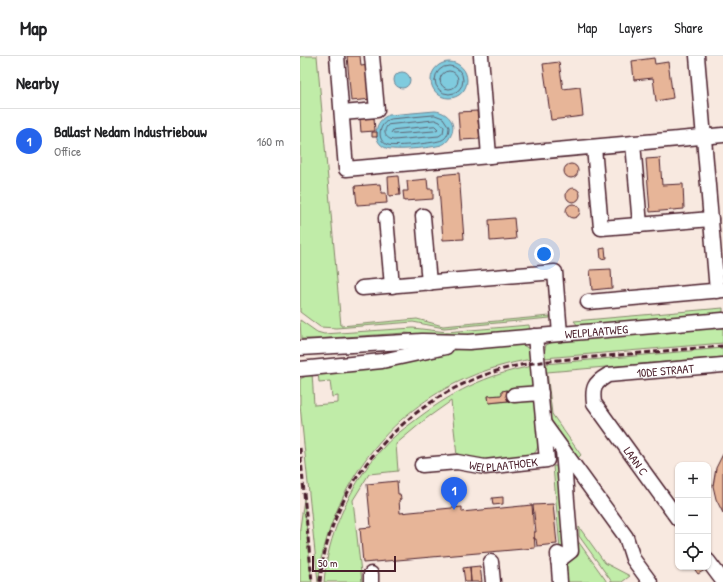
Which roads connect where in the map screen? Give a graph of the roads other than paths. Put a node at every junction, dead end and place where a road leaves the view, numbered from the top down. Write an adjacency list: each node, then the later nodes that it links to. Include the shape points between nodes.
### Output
1 (337, 56): 5 (street)
2 (372, 56): 5 (street, via 377,110)
3 (481, 56): 10 (street)
4 (697, 56): 7 (street)
5 (342, 113): 10 (street, via 346,169)
6 (723, 135): 7 (street)
7 (704, 137): 8 (street); 13 (street)
8 (632, 143): 9 (street); 14 (street)
9 (594, 147): 10 (street); 14 (street, via 601,228)
10 (489, 156)
11 (423, 216): 15 (street)
12 (386, 218): 16 (street)
13 (711, 219): 14 (street); 18 (street)
14 (640, 225)
15 (429, 282): 16 (street); 21 (street, via 555,272)
16 (392, 286): 17 (street)
17 (362, 288)
18 (720, 291): 19 (street)
19 (588, 302)
20 (723, 320): 21 (street, WELPLAATWEG)
21 (560, 334): 22 (street, WELPLAATWEG)
22 (535, 336): 23 (street, WELPLAATWEG); 27 (street, WELPLAATHOEK)
23 (469, 342): 24 (street, WELPLAATWEG, via 422,340); 26 (street, WELPLAATWEG, via 382,361)
24 (300, 348)
25 (723, 365): 29 (street, 10DE STRAAT, via 608,375 599,380 592,391)
26 (300, 368)
27 (541, 393): 28 (street); 30 (street, WELPLAATHOEK)
28 (514, 395)
29 (594, 403): 33 (street, LAAN C)
30 (544, 424): 31 (street, WELPLAATHOEK); 32 (street, WELPLAATHOEK, via 547,460 485,466 457,462)
31 (562, 450): 38 (street, via 572,550 558,557); 39 (street, WELPLAATHOEK, via 626,537 633,559)
32 (422, 465)
33 (675, 515)
34 (491, 562): 37 (street)
35 (711, 565): 36 (street)
36 (723, 581)
37 (493, 582)
38 (560, 582)
39 (650, 582)

